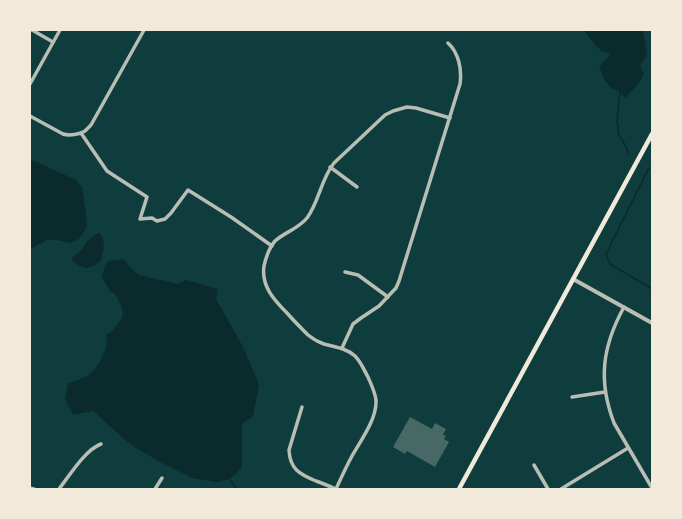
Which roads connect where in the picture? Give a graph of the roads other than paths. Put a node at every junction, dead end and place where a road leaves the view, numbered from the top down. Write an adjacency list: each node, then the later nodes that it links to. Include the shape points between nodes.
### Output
1 (32, 30): 4 (street)
2 (60, 30): 4 (street)
3 (144, 30): 9 (street, via 91,125)
4 (53, 42): 6 (street)
5 (448, 43): 8 (street, via 455,52 461,73)
6 (30, 84)
7 (30, 116): 9 (street, via 63,134)
8 (450, 118): 11 (street, via 416,108 407,107 392,111); 16 (street, via 399,281)
9 (81, 134): 13 (street, via 107,171 147,197 140,219 165,219 188,190)
10 (652, 134): 15 (main road)
11 (330, 167): 12 (street); 13 (street, via 306,218)
12 (357, 187)
13 (272, 246): 19 (street, via 264,269 265,283 271,296 314,340)
14 (345, 272): 16 (street, via 358,275)
15 (573, 279): 17 (street); 33 (main road)
16 (388, 297): 19 (street, via 353,324)
17 (624, 307): 18 (street); 20 (street, via 614,327 607,351 604,366)
18 (652, 323)
19 (342, 348): 32 (street, via 360,362 376,401 372,421)
20 (605, 392): 21 (street); 24 (street, via 614,423)
21 (572, 397)
22 (302, 407): 32 (street, via 290,450 291,462 305,476)
23 (100, 444): 30 (street, via 88,452)
24 (628, 448): 28 (street); 35 (street)
25 (534, 465): 34 (street)
26 (162, 478): 31 (street)
27 (30, 488): 29 (street)
28 (652, 488)
29 (34, 489)
30 (59, 489)
31 (155, 489)
32 (336, 489)
33 (459, 489)
34 (548, 489)
35 (561, 489)

